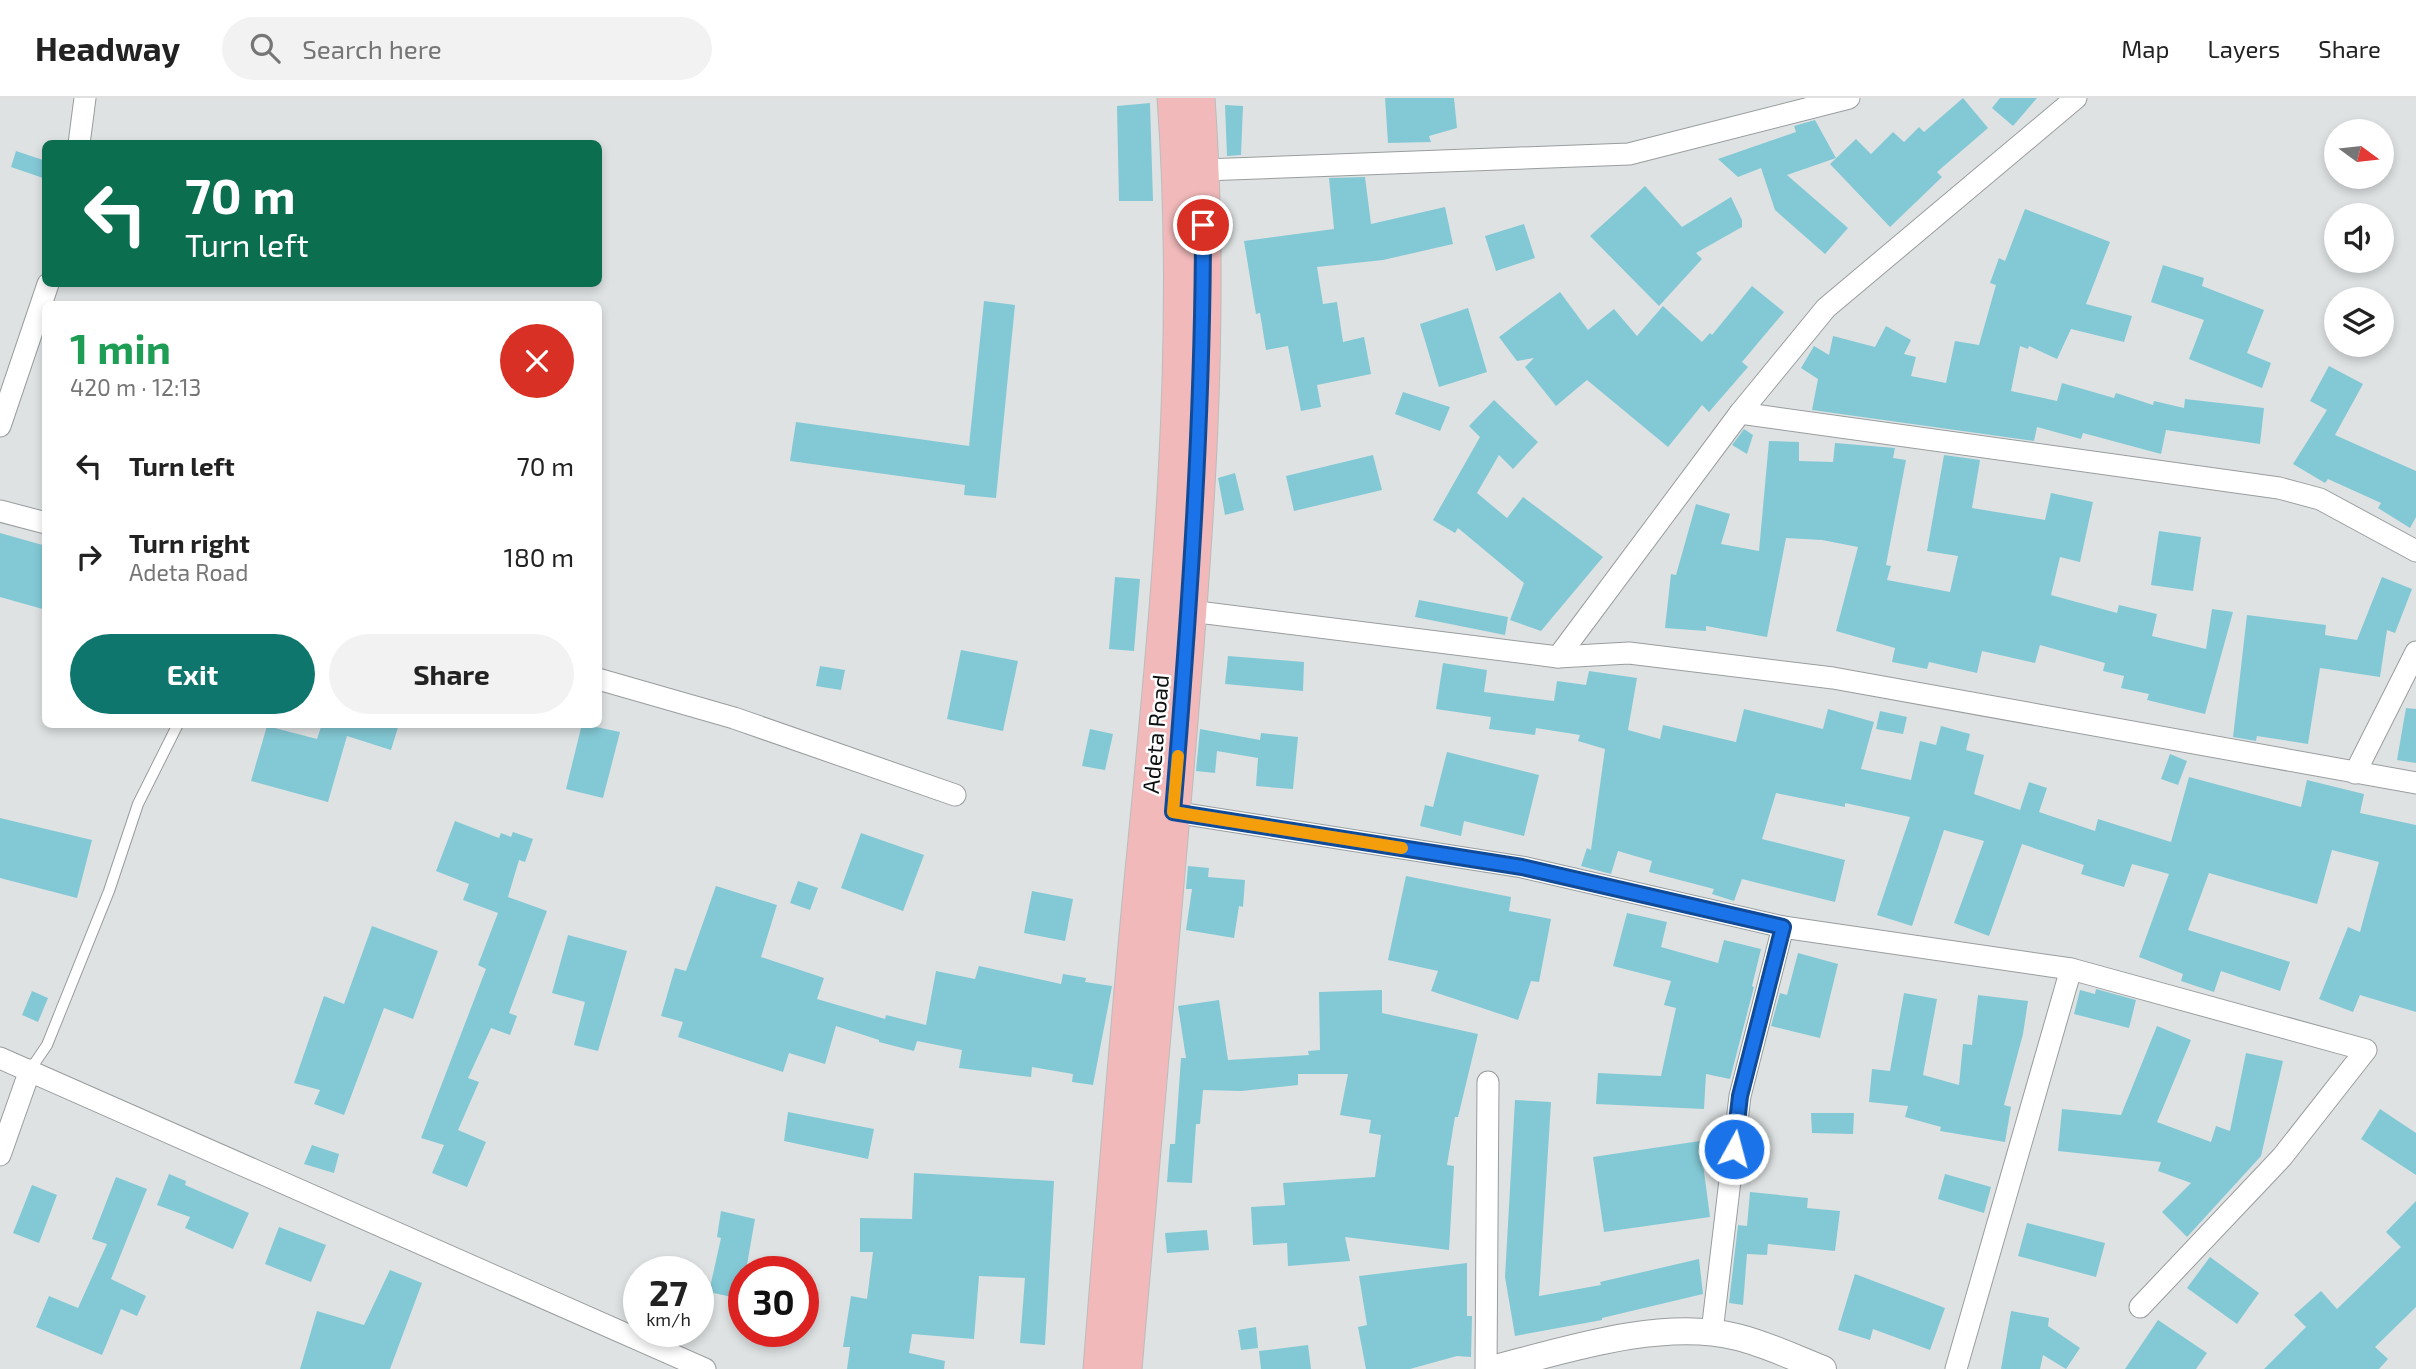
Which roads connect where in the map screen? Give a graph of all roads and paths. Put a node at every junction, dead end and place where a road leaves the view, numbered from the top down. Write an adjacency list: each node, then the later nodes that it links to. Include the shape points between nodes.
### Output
1 (85, 98): 6 (street)
2 (1174, 98): 32 (main road, Adeta Road, via 1180,171 1180,334 1167,610 1124,1056)
3 (1198, 98): 7 (main road, Adeta Road)
4 (1849, 98): 7 (street, via 1629,154)
5 (2076, 98): 9 (street, via 1826,308)
6 (80, 140)
7 (1203, 170): 14 (main road, Adeta Road, via 1204,334)
8 (42, 302): 10 (street)
9 (1740, 413): 13 (street, via 2279,488 2320,499); 16 (street)
10 (0, 426)
11 (0, 511): 12 (street)
12 (42, 522)
13 (2416, 551)
14 (1190, 611): 16 (street); 22 (main road, Adeta Road)
15 (2416, 652): 19 (street)
16 (1558, 657): 19 (street, via 1629,653 1833,678)
17 (602, 680): 21 (street, via 734,718)
18 (176, 728): 26 (lane, via 138,804 109,891 47,1045)
19 (2355, 773): 20 (street)
20 (2416, 783)
21 (955, 795)
22 (1173, 812): 23 (street, via 1522,867); 33 (main road, Adeta Road)
23 (1783, 927): 24 (street); 30 (street, via 1740,1096)
24 (2071, 969): 29 (street, via 2365,1050 2282,1157); 37 (street)
25 (0, 1058): 26 (street)
26 (30, 1070): 28 (street); 31 (street)
27 (1488, 1082): 34 (street)
28 (0, 1155)
29 (2140, 1307)
30 (1712, 1332): 35 (street, via 1594,1343); 36 (street)
31 (705, 1369)
32 (1100, 1369)
33 (1125, 1369)
34 (1486, 1369)
35 (1492, 1369)
36 (1823, 1369)
37 (1956, 1369)

